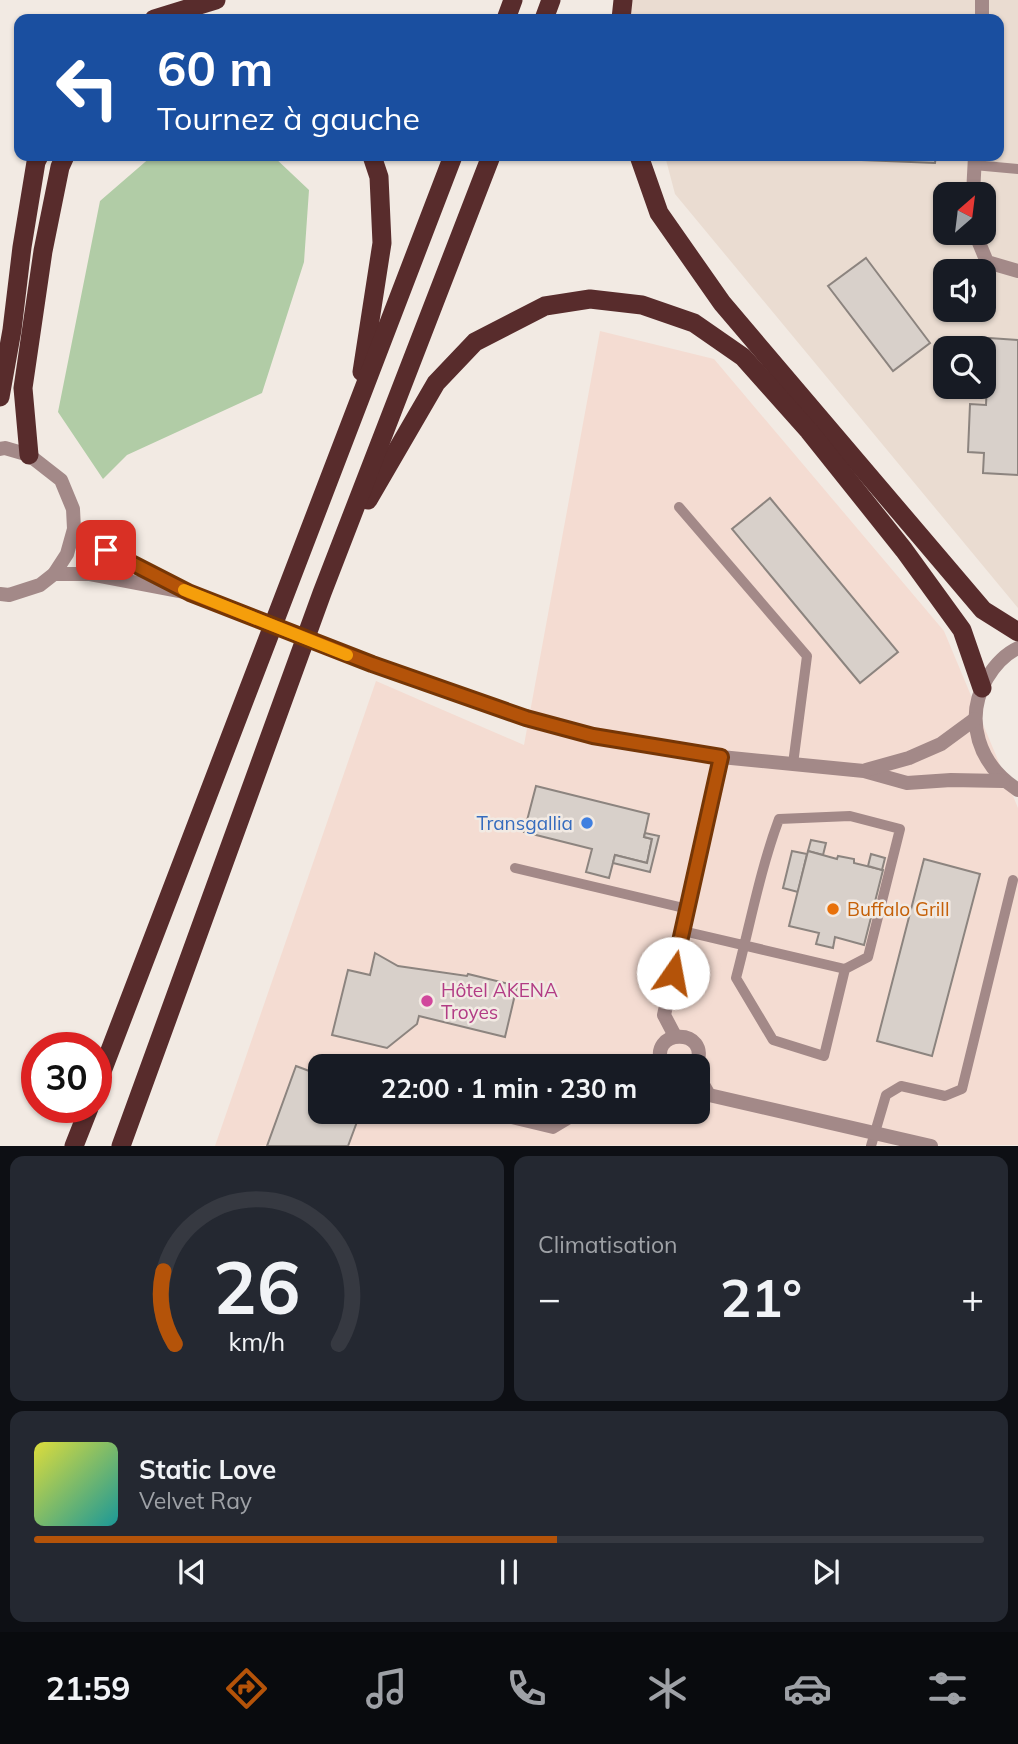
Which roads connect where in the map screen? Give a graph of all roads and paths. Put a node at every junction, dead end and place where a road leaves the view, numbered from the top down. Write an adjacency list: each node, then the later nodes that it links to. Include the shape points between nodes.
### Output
1 (216, 0): 2 (highway)
2 (170, 14)
3 (36, 161): 15 (highway)
4 (63, 161): 18 (highway, via 43,251 23,387)
5 (374, 161): 16 (highway, via 379,177 382,243)
6 (451, 161): 16 (highway)
7 (489, 161): 21 (highway)
8 (641, 161): 25 (highway, via 659,213 722,303 982,610)
9 (975, 161): 12 (street)
10 (980, 161): 11 (lane)
11 (1018, 169)
12 (974, 182)
13 (980, 245): 14 (street, via 987,262)
14 (1018, 271)
15 (0, 397)
16 (356, 409): 41 (highway)
17 (0, 449): 18 (street)
18 (29, 455): 20 (street, via 61,480 73,509)
19 (679, 507): 30 (lane, via 807,656)
20 (74, 530): 22 (street, via 68,554); 23 (street)
21 (339, 549): 27 (highway, via 436,383 475,342 545,306 590,299 642,305 694,323 743,357 801,422 962,630); 50 (highway)
22 (54, 573): 23 (street, via 90,574); 24 (street, via 40,585)
23 (190, 593): 29 (street, bridge, via 526,718 593,736)
24 (0, 594)
25 (1018, 632)
26 (1018, 648): 27 (street, via 993,667)
27 (982, 688): 28 (street)
28 (975, 719): 31 (street, via 941,744); 32 (street, via 983,753)
29 (721, 757): 30 (street); 36 (street)
30 (793, 764): 31 (street)
31 (864, 771): 32 (street, via 907,783)
32 (1003, 781): 33 (street)
33 (1018, 790)
34 (515, 868): 36 (lane)
35 (1013, 880): 48 (lane, via 962,1089 945,1096 901,1086 886,1095)
36 (688, 909): 37 (street)
37 (683, 931): 38 (lane); 40 (street, via 664,1016)
38 (744, 946): 39 (lane); 39 (lane, via 736,978 773,1040 824,1056); 39 (lane, via 779,819 850,816 900,828 868,957)
39 (845, 970)
40 (675, 1037): 42 (street, via 661,1048); 43 (street, via 688,1037)
41 (112, 1045)
42 (660, 1054)
43 (698, 1054)
44 (710, 1095): 48 (street)
45 (83, 1123): 49 (highway)
46 (533, 1124): 47 (lane, via 553,1129)
47 (561, 1124)
48 (872, 1139): 51 (street)
49 (74, 1146)
50 (121, 1146)
51 (932, 1146)

